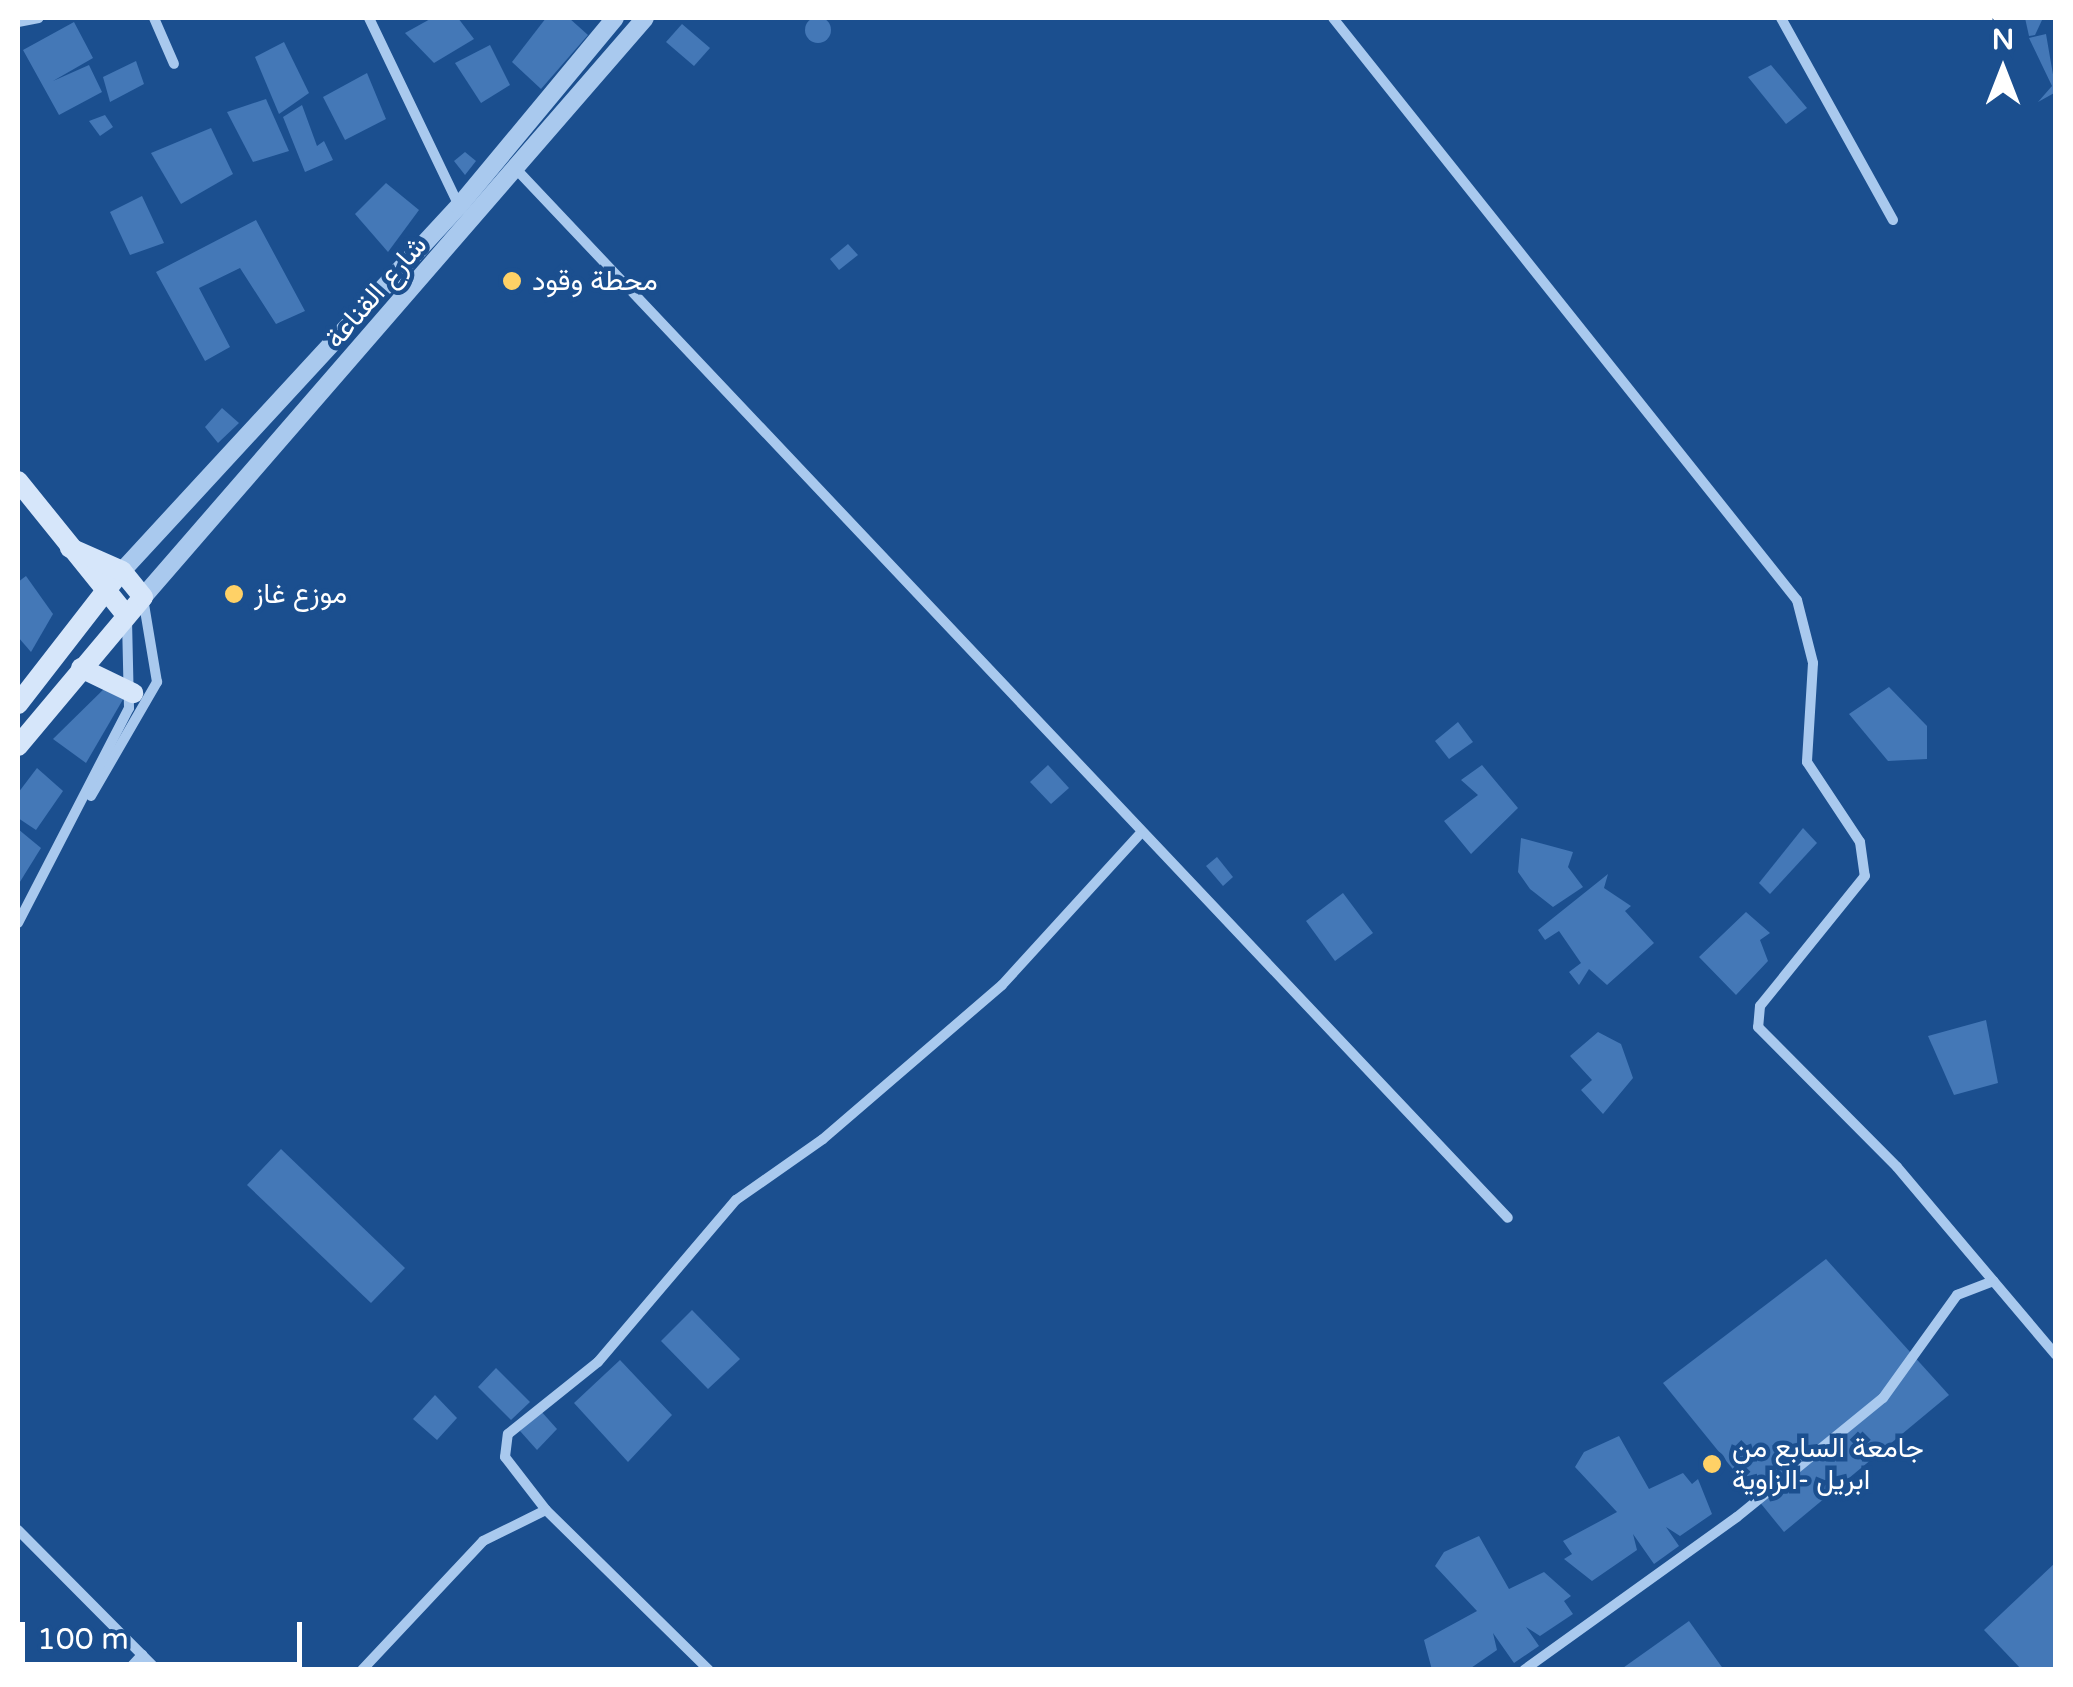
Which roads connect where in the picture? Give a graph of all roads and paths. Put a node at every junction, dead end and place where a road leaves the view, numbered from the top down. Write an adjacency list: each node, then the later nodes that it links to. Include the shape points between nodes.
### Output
1 (39, 18): 8 (street)
2 (154, 18): 9 (street)
3 (369, 18): 11 (street)
4 (615, 18): 11 (street, شارع القناعة)
5 (645, 18): 10 (street, شارع القناعة)
6 (1333, 18): 27 (street, via 1797,600 1814,663 1806,762 1860,842 1865,876 1756,1021)
7 (1780, 18): 12 (street)
8 (18, 22)
9 (174, 64)
10 (518, 170): 17 (street, شارع القناعة); 24 (street)
11 (459, 206): 15 (street, شارع القناعة)
12 (1893, 220)
13 (18, 481): 14 (main road)
14 (70, 548): 15 (main road); 16 (main road)
15 (122, 571): 16 (main road); 17 (main road)
16 (106, 588): 18 (main road); 21 (main road)
17 (143, 597): 18 (main road); 23 (street, via 157,682 127,746)
18 (126, 615): 19 (main road); 20 (street)
19 (81, 668): 20 (main road); 22 (main road)
20 (133, 693): 23 (street)
21 (18, 704)
22 (18, 746)
23 (70, 825): 25 (street)
24 (1140, 834): 26 (street); 29 (street, via 1002,985 823,1138 736,1200 598,1362 508,1434 505,1457)
25 (18, 923)
26 (1508, 1218)
27 (1994, 1280): 28 (street); 36 (street, via 1957,1296 1883,1398 1737,1517)
28 (2056, 1354)
29 (546, 1510): 34 (street, via 483,1541); 35 (street)
30 (18, 1530): 31 (street)
31 (142, 1654): 32 (street); 33 (street)
32 (128, 1670)
33 (157, 1670)
34 (362, 1670)
35 (709, 1670)
36 (1524, 1670)

